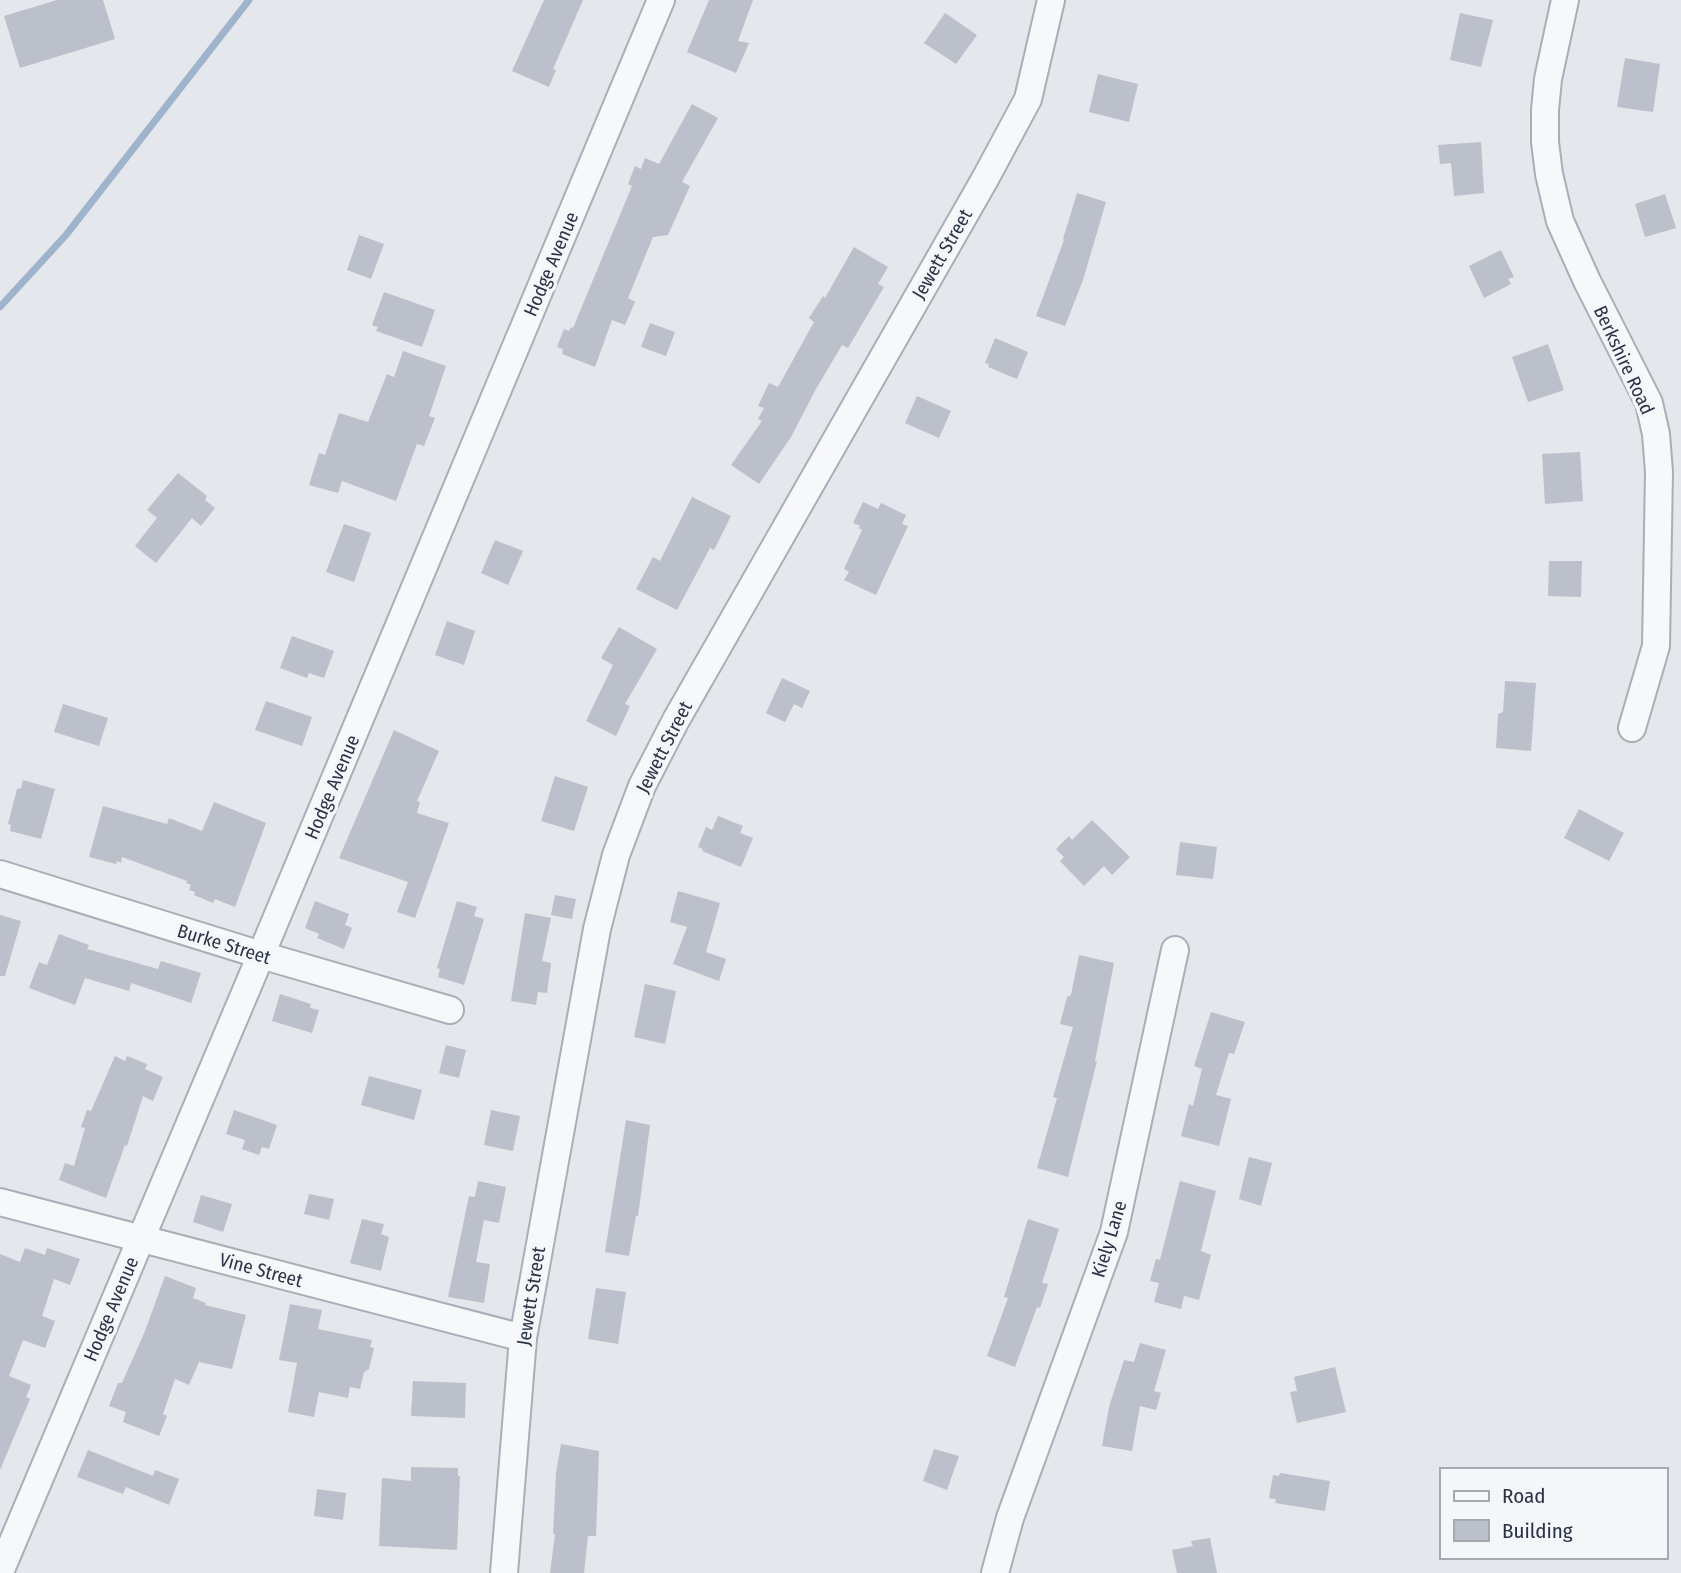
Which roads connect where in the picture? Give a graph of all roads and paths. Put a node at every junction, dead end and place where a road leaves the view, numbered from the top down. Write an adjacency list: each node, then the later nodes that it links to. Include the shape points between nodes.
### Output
1 (661, 0): 7 (street, Hodge Avenue)
2 (1051, 0): 11 (street, Jewett Street, via 1028,99 642,786 616,855 597,929)
3 (1565, 0): 4 (street, Berkshire Road, via 1545,110 1549,174 1560,221 1649,403 1656,434 1656,646)
4 (1632, 728)
5 (0, 874): 7 (street, Burke Street)
6 (1175, 950): 14 (street, Kiely Lane, via 1114,1232 1010,1518)
7 (261, 956): 8 (street, Burke Street); 10 (street, Hodge Avenue)
8 (450, 1010)
9 (0, 1202): 10 (street, Vine Street)
10 (140, 1239): 11 (street, Vine Street); 12 (street, Hodge Avenue)
11 (523, 1338): 13 (street, Jewett Street)
12 (0, 1572)
13 (504, 1573)
14 (995, 1573)

